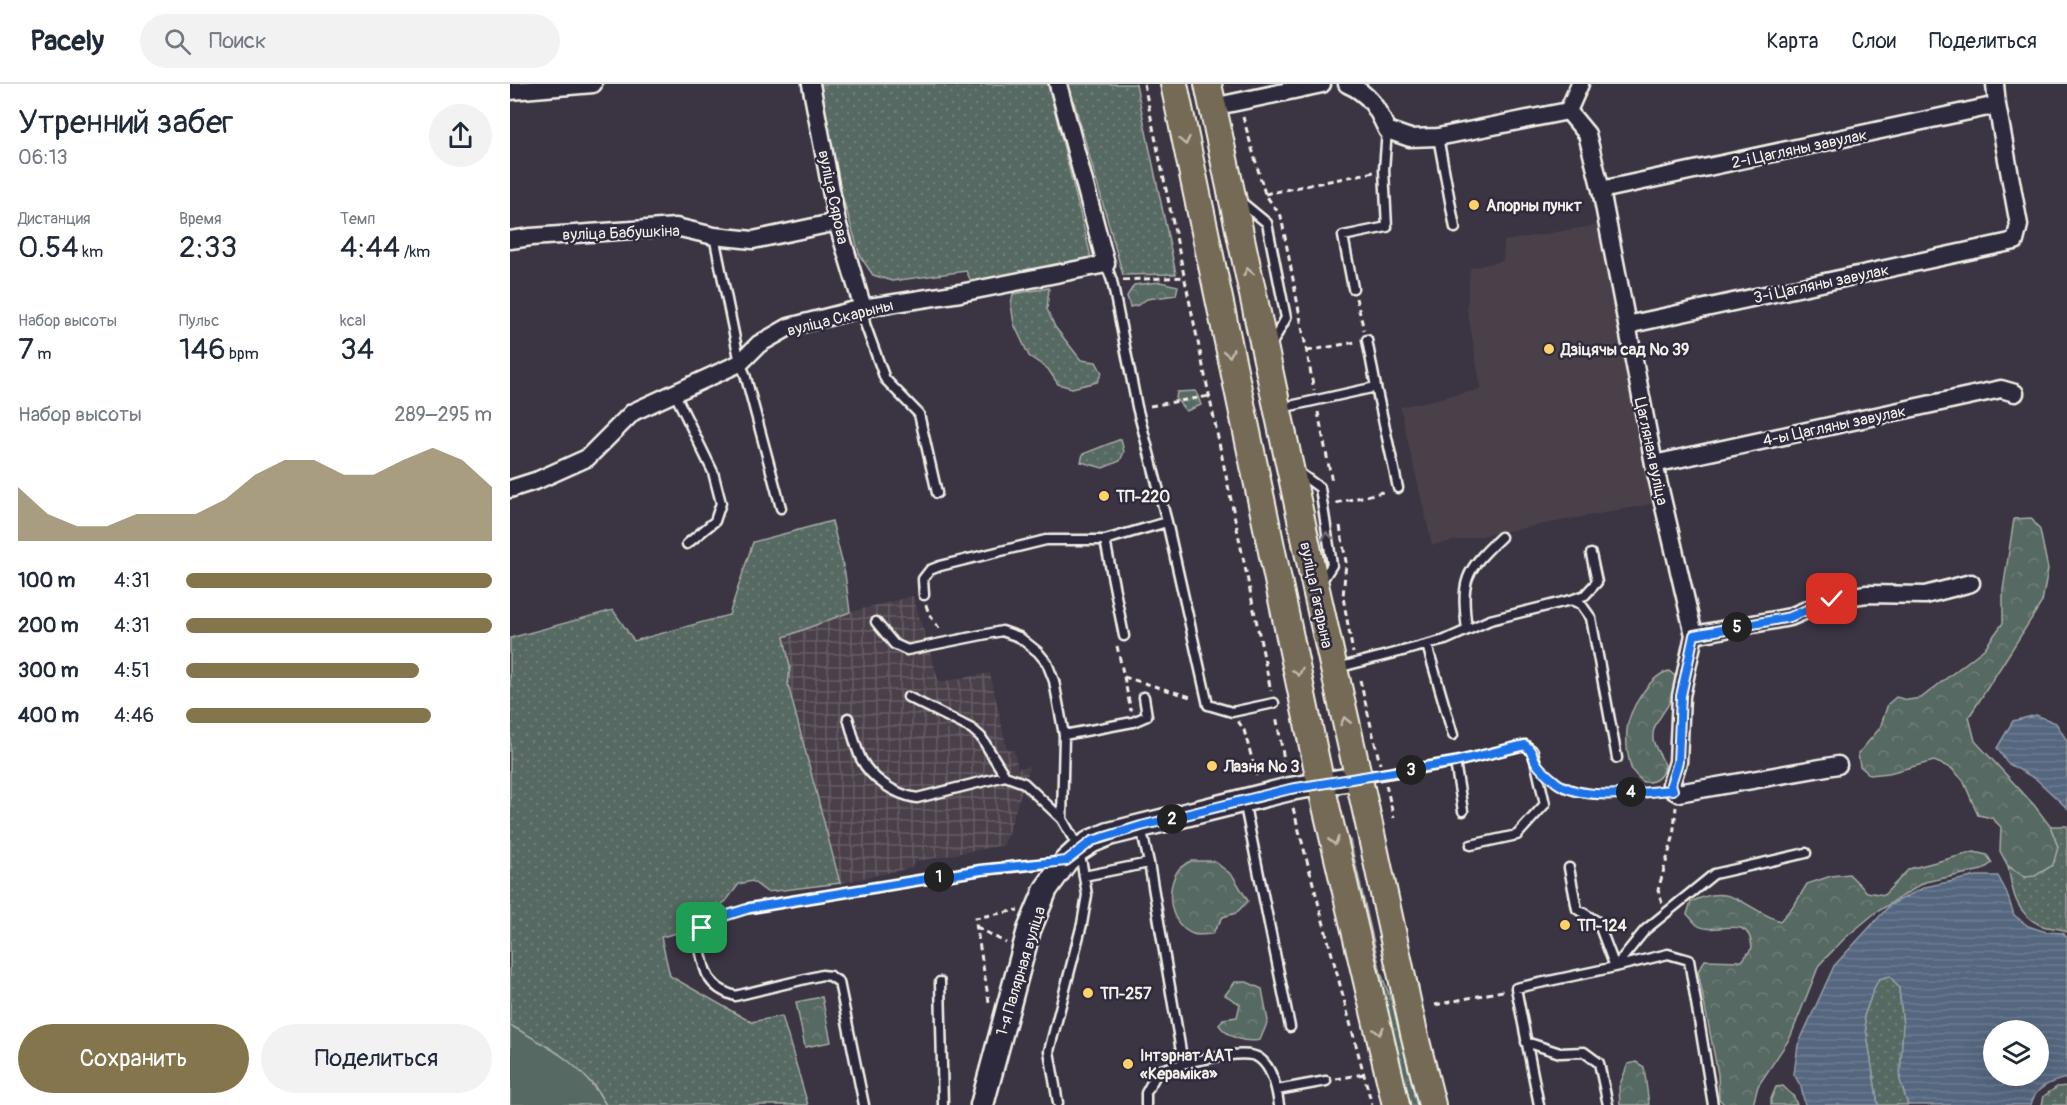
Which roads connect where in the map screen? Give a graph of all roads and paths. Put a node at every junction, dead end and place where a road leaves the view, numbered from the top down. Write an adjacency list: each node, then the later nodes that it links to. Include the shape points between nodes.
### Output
1 (592, 84): 10 (street)
2 (811, 84): 21 (street, вуліца Сярова)
3 (1058, 84): 25 (street)
4 (1144, 84): 26 (path)
5 (1174, 84): 31 (main road, one-way to 31)
6 (1322, 84): 12 (street)
7 (1347, 84): 15 (street, via 1363,91)
8 (1580, 84): 14 (street)
9 (1995, 84): 13 (street)
10 (510, 91)
11 (1211, 96): 12 (street); 20 (main road, вуліца Гагарына)
12 (1238, 100): 19 (path)
13 (1997, 105): 18 (street, 2-і Цагляны завулак); 32 (street, 3-і Цагляны завулак, via 2019,225 2015,241)
14 (1568, 111): 16 (street); 18 (street, Цагляная вуліца, via 1587,134)
15 (1388, 130): 16 (street, via 1410,138); 17 (lane)
16 (1438, 137): 22 (lane)
17 (1384, 170): 19 (path); 28 (lane, via 1387,227 1343,236)
18 (1601, 190): 32 (street, Цагляная вуліца)
19 (1265, 194): 34 (path, via 1281,216)
20 (1233, 195): 30 (main road, вуліца Гагарына, one-way to 20); 35 (lane, via 1268,223 1286,318)
21 (837, 222): 23 (street, вуліца Бабушкіна, via 753,240); 29 (street, вуліца Сярова)
22 (1455, 228)
23 (714, 236): 24 (street, вуліца Бабушкіна, via 676,227); 36 (lane)
24 (510, 240)
25 (1106, 264): 27 (lane); 29 (street, вуліца Скарыны)
26 (1185, 277): 27 (path); 40 (path)
27 (1112, 280): 42 (lane)
28 (1353, 288): 33 (path)
29 (863, 308): 36 (street, вуліца Скарыны, via 789,327 759,344); 48 (lane, via 885,380 919,414)
30 (1256, 309): 31 (main road); 35 (main road, вуліца Гагарына)
31 (1222, 317): 86 (main road, one-way to 86)
32 (1627, 325): 44 (street, Цагляная вуліца)
33 (1367, 340): 34 (path); 37 (lane)
34 (1306, 351): 41 (path)
35 (1266, 352): 43 (main road, вуліца Гагарына)
36 (741, 363): 39 (street, вуліца Скарыны); 50 (lane)
37 (1376, 387): 41 (lane); 45 (lane)
38 (2015, 393): 44 (street, 4-ы Цагляны завулак, via 2001,388)
39 (675, 394): 46 (street, вуліца Скарыны, via 633,412 587,458); 55 (lane, via 713,472 721,503 715,521)
40 (1210, 396): 42 (path); 72 (path)
41 (1316, 401): 43 (lane); 47 (path)
42 (1137, 408): 51 (lane)
43 (1278, 409): 66 (main road, вуліца Гагарына, via 1316,590)
44 (1654, 464): 62 (street, Цагляная вуліца)
45 (1398, 488): 49 (path)
46 (510, 489)
47 (1334, 492)
48 (937, 493)
49 (1336, 503)
50 (781, 508)
51 (1167, 522): 54 (lane); 73 (lane, via 1208,705)
52 (1340, 526): 66 (path, via 1346,562)
53 (1501, 537): 61 (lane, via 1478,558 1465,586)
54 (1105, 540): 58 (lane, via 1046,540 940,566 923,579); 63 (lane)
55 (687, 544)
56 (1591, 554): 59 (lane, via 1597,582 1585,595)
57 (1971, 583): 62 (street, via 1925,595 1867,594 1832,599 1790,617)
58 (924, 595): 64 (path, via 929,614)
59 (1571, 600): 61 (lane, via 1490,620); 78 (lane, via 1581,604 1591,618)
60 (876, 622): 64 (lane, via 887,637 907,650)
61 (1467, 630): 65 (lane)
62 (1694, 635): 87 (street, Цагляная вуліца, via 1681,696 1678,762 1671,784)
63 (1124, 636)
64 (947, 640): 76 (lane, via 1002,631 1029,644 1047,663 1054,681)
65 (1426, 645): 66 (lane); 77 (lane)
66 (1344, 666): 84 (main road, вуліца Гагарына, one-way to 66); 84 (path)
67 (1124, 677): 75 (path)
68 (1161, 688): 71 (path)
69 (908, 697): 83 (lane, via 972,729)
70 (1144, 697): 75 (lane, via 1147,716)
71 (1198, 699)
72 (1274, 703): 73 (lane); 79 (path)
73 (1232, 712): 85 (path, via 1244,730)
74 (848, 718): 83 (lane, via 868,770 906,796 917,798)
75 (1133, 722): 76 (lane)
76 (1064, 735): 92 (lane)
77 (1453, 735)
78 (1617, 758)
79 (1284, 760)
80 (1455, 762): 81 (lane, via 1525,745 1533,751); 84 (lane); 90 (lane)
81 (1537, 763): 87 (path, via 1557,783 1576,792); 94 (lane, via 1545,804 1518,835)
82 (1838, 765): 87 (street)
83 (1005, 776): 92 (lane, via 1024,783)
84 (1370, 776): 86 (street, 1-я Палярная вуліца); 91 (path); 125 (main road, вуліца Гагарына, via 1414,1033)
85 (1258, 782)
86 (1321, 784): 88 (street, 1-я Палярная вуліца); 124 (main road, one-way to 124)
87 (1676, 792): 102 (path, via 1673,838 1658,890)
88 (1244, 801): 93 (street, 1-я Палярная вуліца); 111 (lane)
89 (1293, 808): 114 (path)
90 (1463, 811)
91 (1394, 818)
92 (1062, 819): 96 (lane)
93 (1141, 826): 96 (street, 1-я Палярная вуліца, via 1092,841); 97 (lane)
94 (1471, 845)
95 (1806, 853): 102 (lane, via 1714,874)
96 (1072, 856): 99 (lane); 100 (lane); 120 (street, 1-я Палярная вуліца, via 1046,889 1029,930)
97 (1149, 863): 99 (lane); 113 (lane)
98 (1569, 868): 106 (lane, via 1577,909 1598,922)
99 (1084, 876): 117 (lane, via 1087,895 1082,924 1048,1051)
100 (750, 908): 104 (path, via 712,920)
101 (1023, 909): 103 (path, via 975,918)
102 (1665, 913): 106 (lane, via 1645,930)
103 (977, 927): 105 (path); 109 (path)
104 (698, 938): 118 (lane, via 707,978 735,996 822,975 839,982)
105 (1010, 945)
106 (1615, 967): 108 (lane); 128 (lane, via 1668,954 1689,960)
107 (940, 982): 119 (lane)
108 (1516, 988): 110 (path); 112 (lane)
109 (989, 1004)
110 (1435, 1005)
111 (1290, 1027)
112 (1526, 1041): 126 (lane); 127 (lane, via 1560,1053 1584,1052 1599,1063)
113 (1183, 1063): 116 (lane, via 1241,1054 1258,1057 1268,1068); 121 (lane, via 1158,1071 1146,1093)
114 (1364, 1074): 115 (path); 123 (path)
115 (1326, 1081): 116 (lane)
116 (1277, 1090): 122 (lane)
117 (1058, 1103)
118 (864, 1105)
119 (943, 1105)
120 (982, 1105)
121 (1146, 1105)
122 (1279, 1105)
123 (1372, 1105)
124 (1396, 1105)
125 (1432, 1105)
126 (1539, 1105)
127 (1608, 1105)
128 (1713, 1105)

